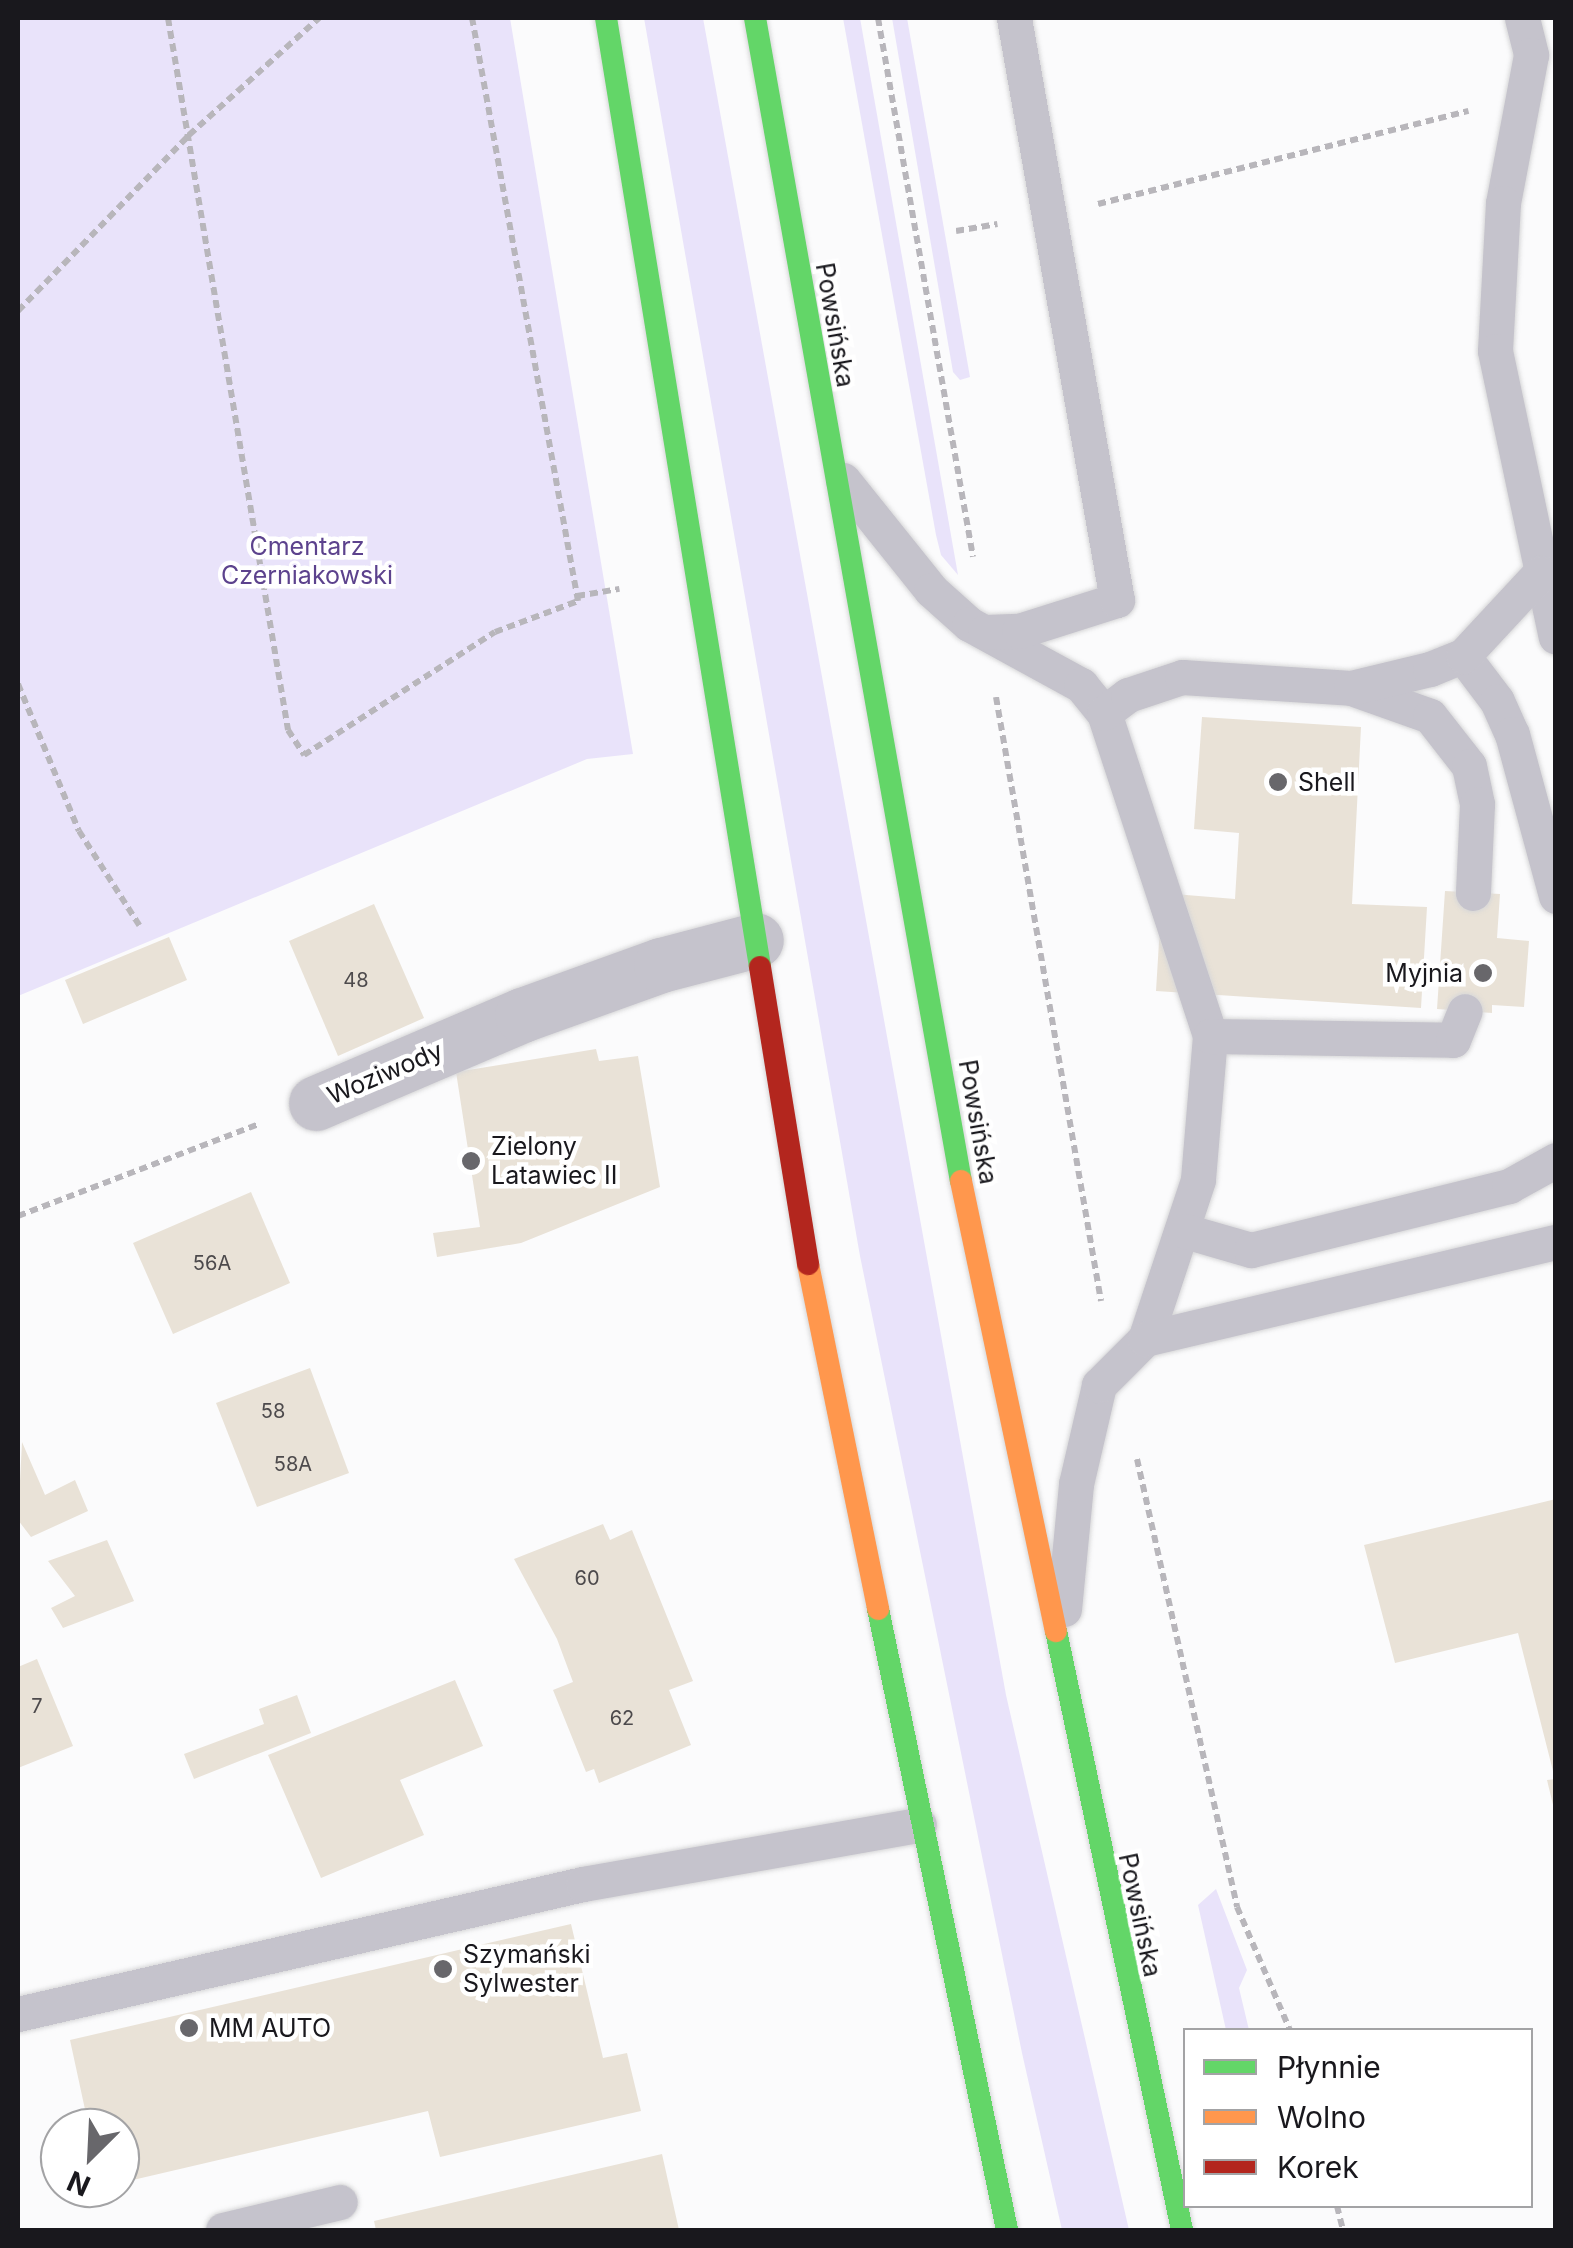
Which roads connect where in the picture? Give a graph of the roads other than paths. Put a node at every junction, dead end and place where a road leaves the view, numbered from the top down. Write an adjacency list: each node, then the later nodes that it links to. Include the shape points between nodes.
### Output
1 (606, 18): 14 (main road)
2 (755, 18): 5 (main road, Powsińska)
3 (1014, 18): 7 (lane, via 1117,600 1019,631)
4 (1522, 18): 6 (lane, via 1531,55 1504,204 1495,351)
5 (831, 466): 7 (lane, via 931,590); 22 (main road, Powsińska, via 958,1168)
6 (1540, 573): 8 (lane); 9 (lane)
7 (985, 632): 11 (lane, via 1081,685)
8 (1556, 637)
9 (1463, 656): 10 (lane); 13 (lane, via 1497,700 1512,734)
10 (1351, 688): 11 (lane, via 1182,677 1128,695); 12 (lane, via 1430,716 1468,766 1476,804)
11 (1104, 713): 16 (lane)
12 (1473, 893)
13 (1556, 896)
14 (756, 940): 17 (street, Woziwody, via 660,965 522,1015); 23 (main road, via 817,1318)
15 (1464, 1010): 16 (lane, via 1454,1040)
16 (1210, 1036): 19 (lane, via 1198,1180)
17 (316, 1103)
18 (1556, 1160): 19 (lane, via 1509,1186 1251,1250)
19 (1185, 1231): 21 (lane)
20 (1556, 1242): 21 (lane)
21 (1145, 1339): 22 (lane, via 1099,1385 1076,1484)
22 (1059, 1665): 28 (main road, Powsińska)
23 (919, 1825): 24 (lane, via 583,1884); 27 (main road)
24 (18, 2014)
25 (340, 2202): 26 (lane)
26 (223, 2230)
27 (1007, 2230)
28 (1182, 2230)

